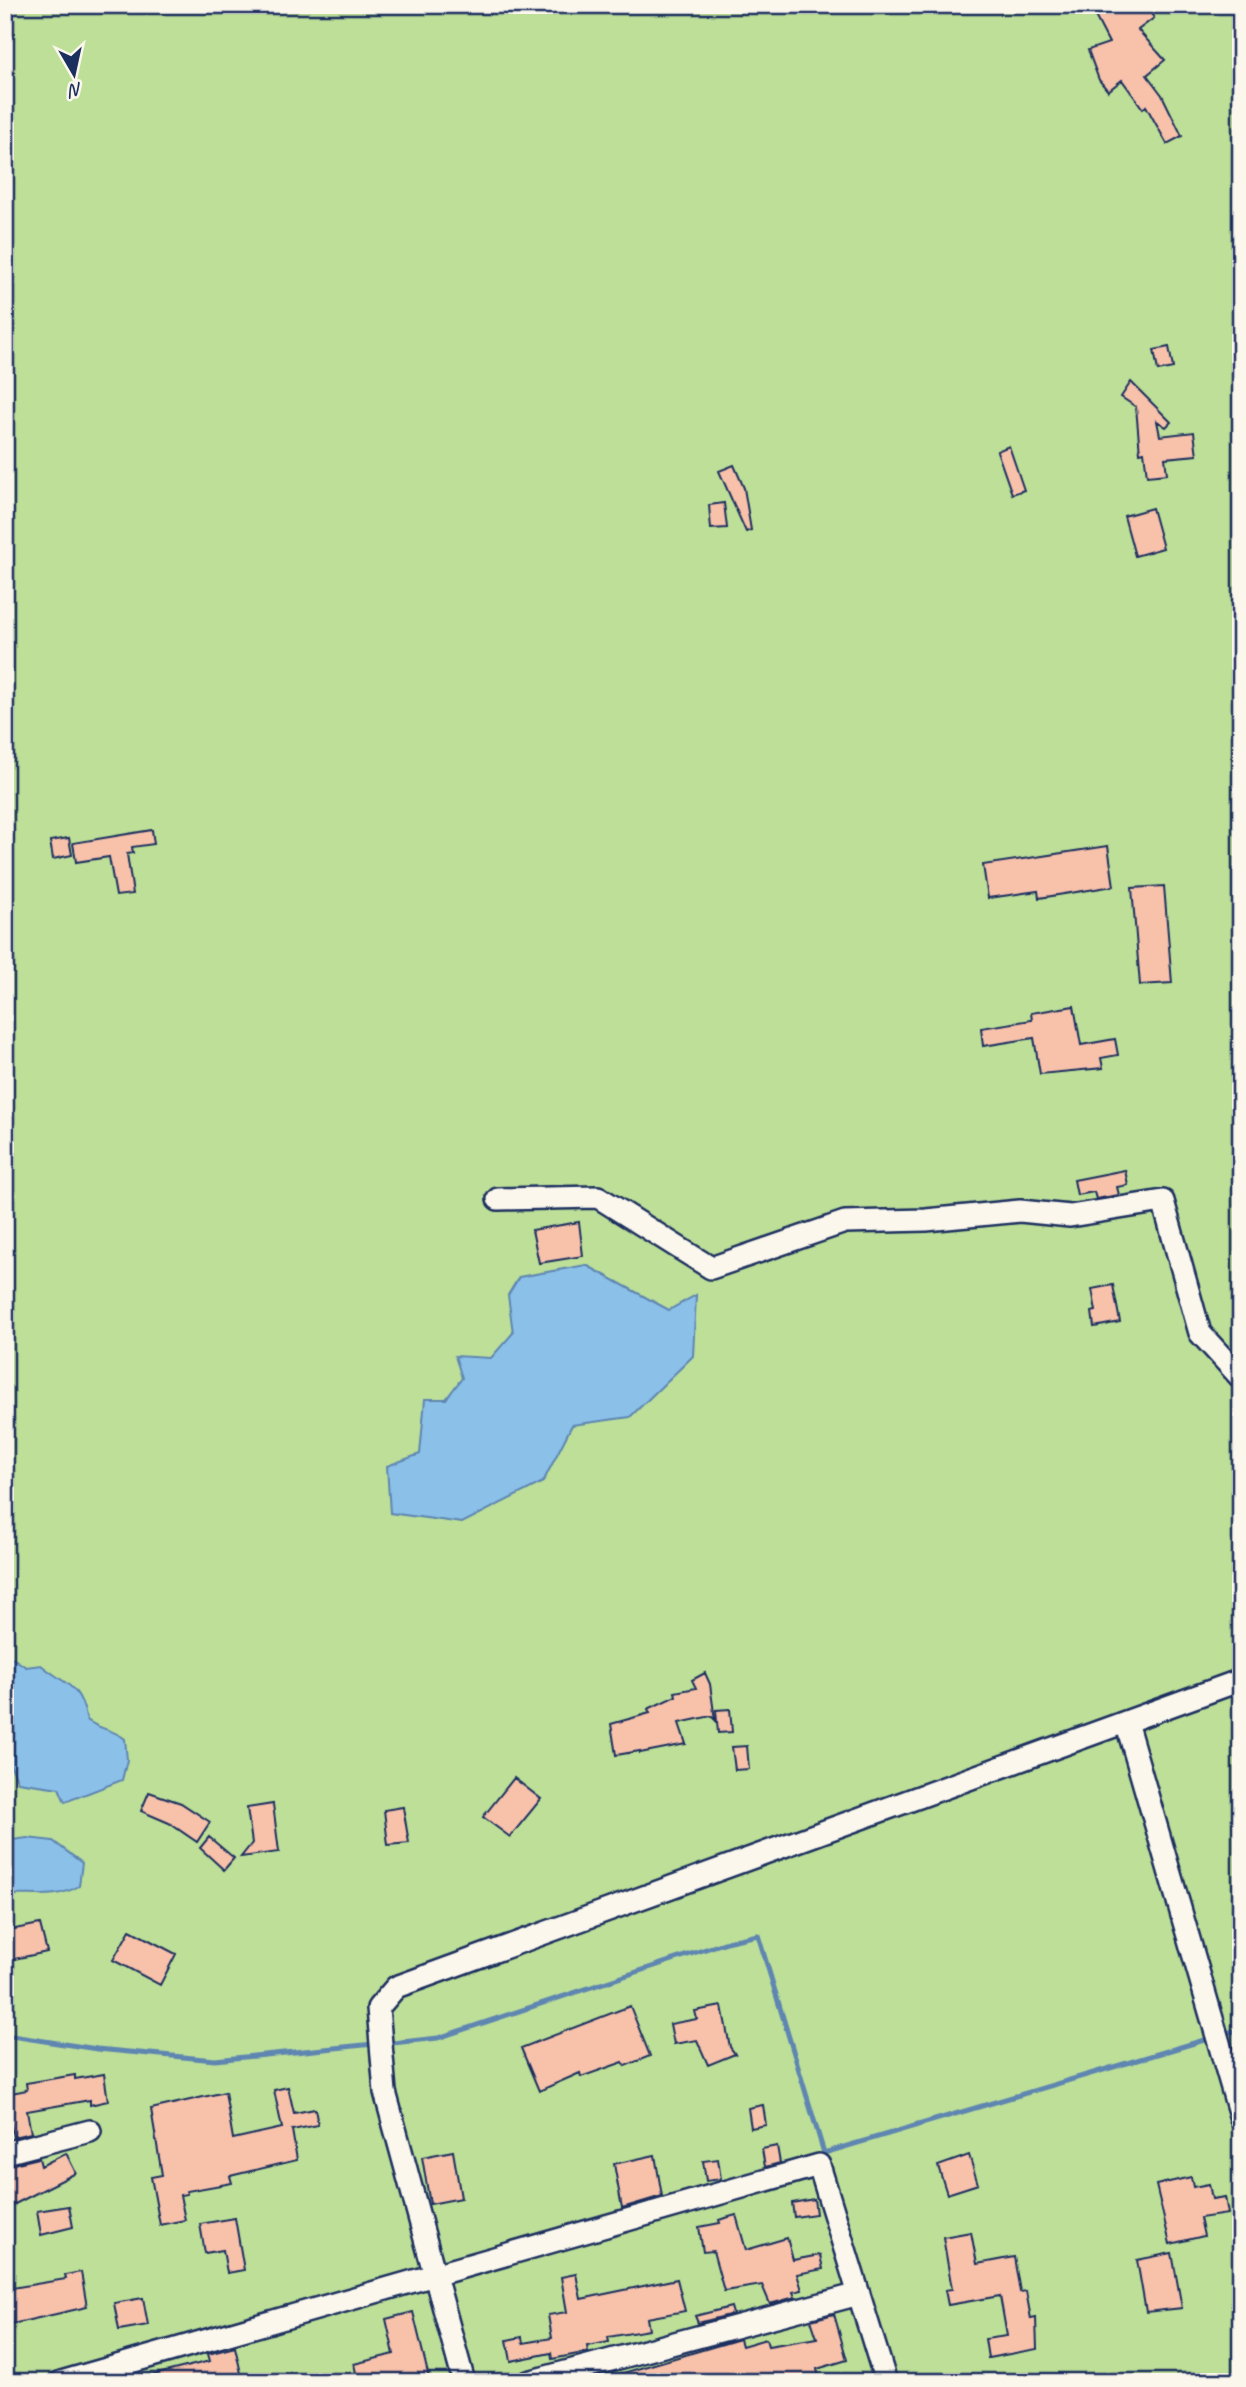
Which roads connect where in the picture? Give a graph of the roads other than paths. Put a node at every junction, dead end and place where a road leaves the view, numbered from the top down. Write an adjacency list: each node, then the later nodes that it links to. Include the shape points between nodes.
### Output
1 (498, 1199): 2 (street, via 598,1197 711,1268 845,1222 1020,1211 1069,1216 1163,1201 1199,1334)
2 (1241, 1377)
3 (1241, 1679): 4 (street)
4 (1126, 1722): 5 (street); 8 (street, via 396,1987 378,2008 385,2092)
5 (1241, 2119)
6 (90, 2131): 7 (street)
7 (5, 2153)
8 (434, 2277): 9 (street, via 819,2165); 10 (street); 11 (street)
9 (859, 2294): 12 (street); 13 (street)
10 (61, 2382)
11 (464, 2382)
12 (528, 2382)
13 (886, 2382)

